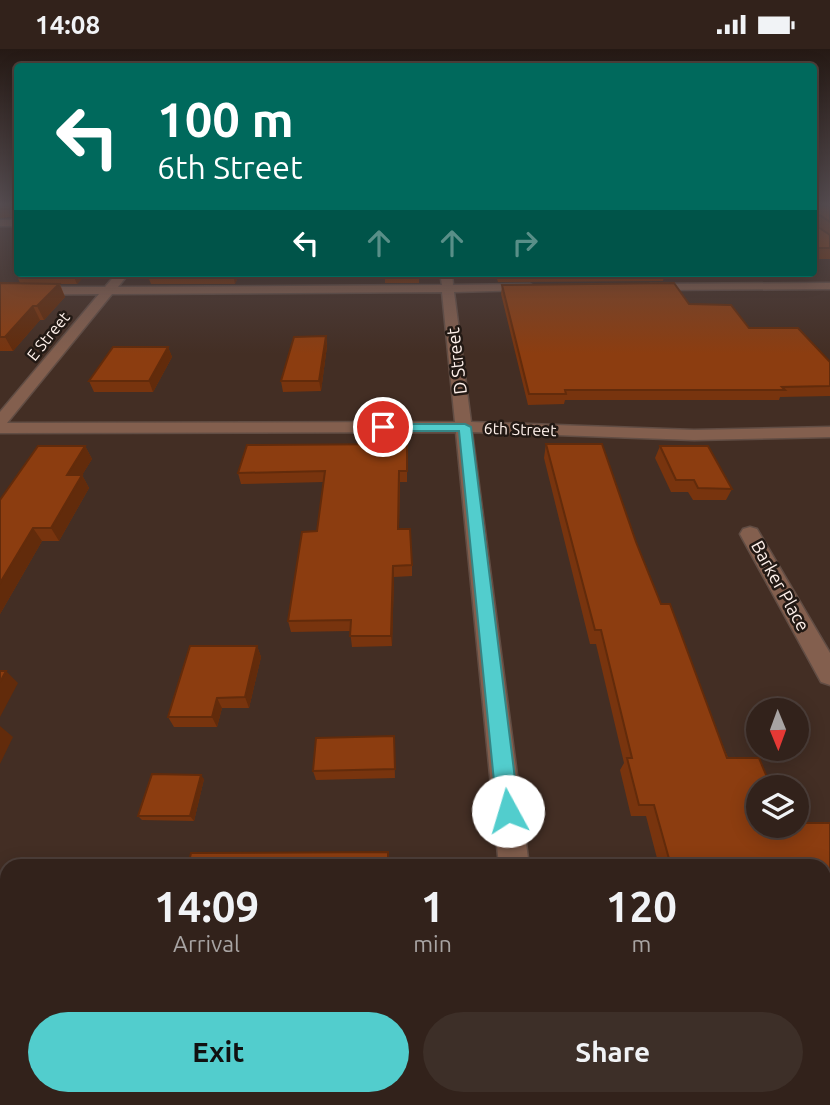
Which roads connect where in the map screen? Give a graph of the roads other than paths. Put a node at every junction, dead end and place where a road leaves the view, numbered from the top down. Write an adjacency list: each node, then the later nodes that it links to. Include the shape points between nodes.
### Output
1 (119, 277): 10 (street, E Street)
2 (666, 277): 6 (street)
3 (701, 277): 7 (street)
4 (447, 281): 8 (street); 10 (street); 13 (street, D Street)
5 (830, 286): 7 (street)
6 (675, 287): 7 (street); 9 (street)
7 (710, 287)
8 (541, 288)
9 (635, 288)
10 (108, 290): 11 (street); 12 (street, E Street)
11 (0, 291)
12 (0, 425): 13 (street, 6th Street)
13 (465, 427): 14 (street, 6th Street, via 694,435); 17 (street, D Street)
14 (830, 432)
15 (750, 534): 16 (street, Barker Place)
16 (830, 675)
17 (513, 859)

